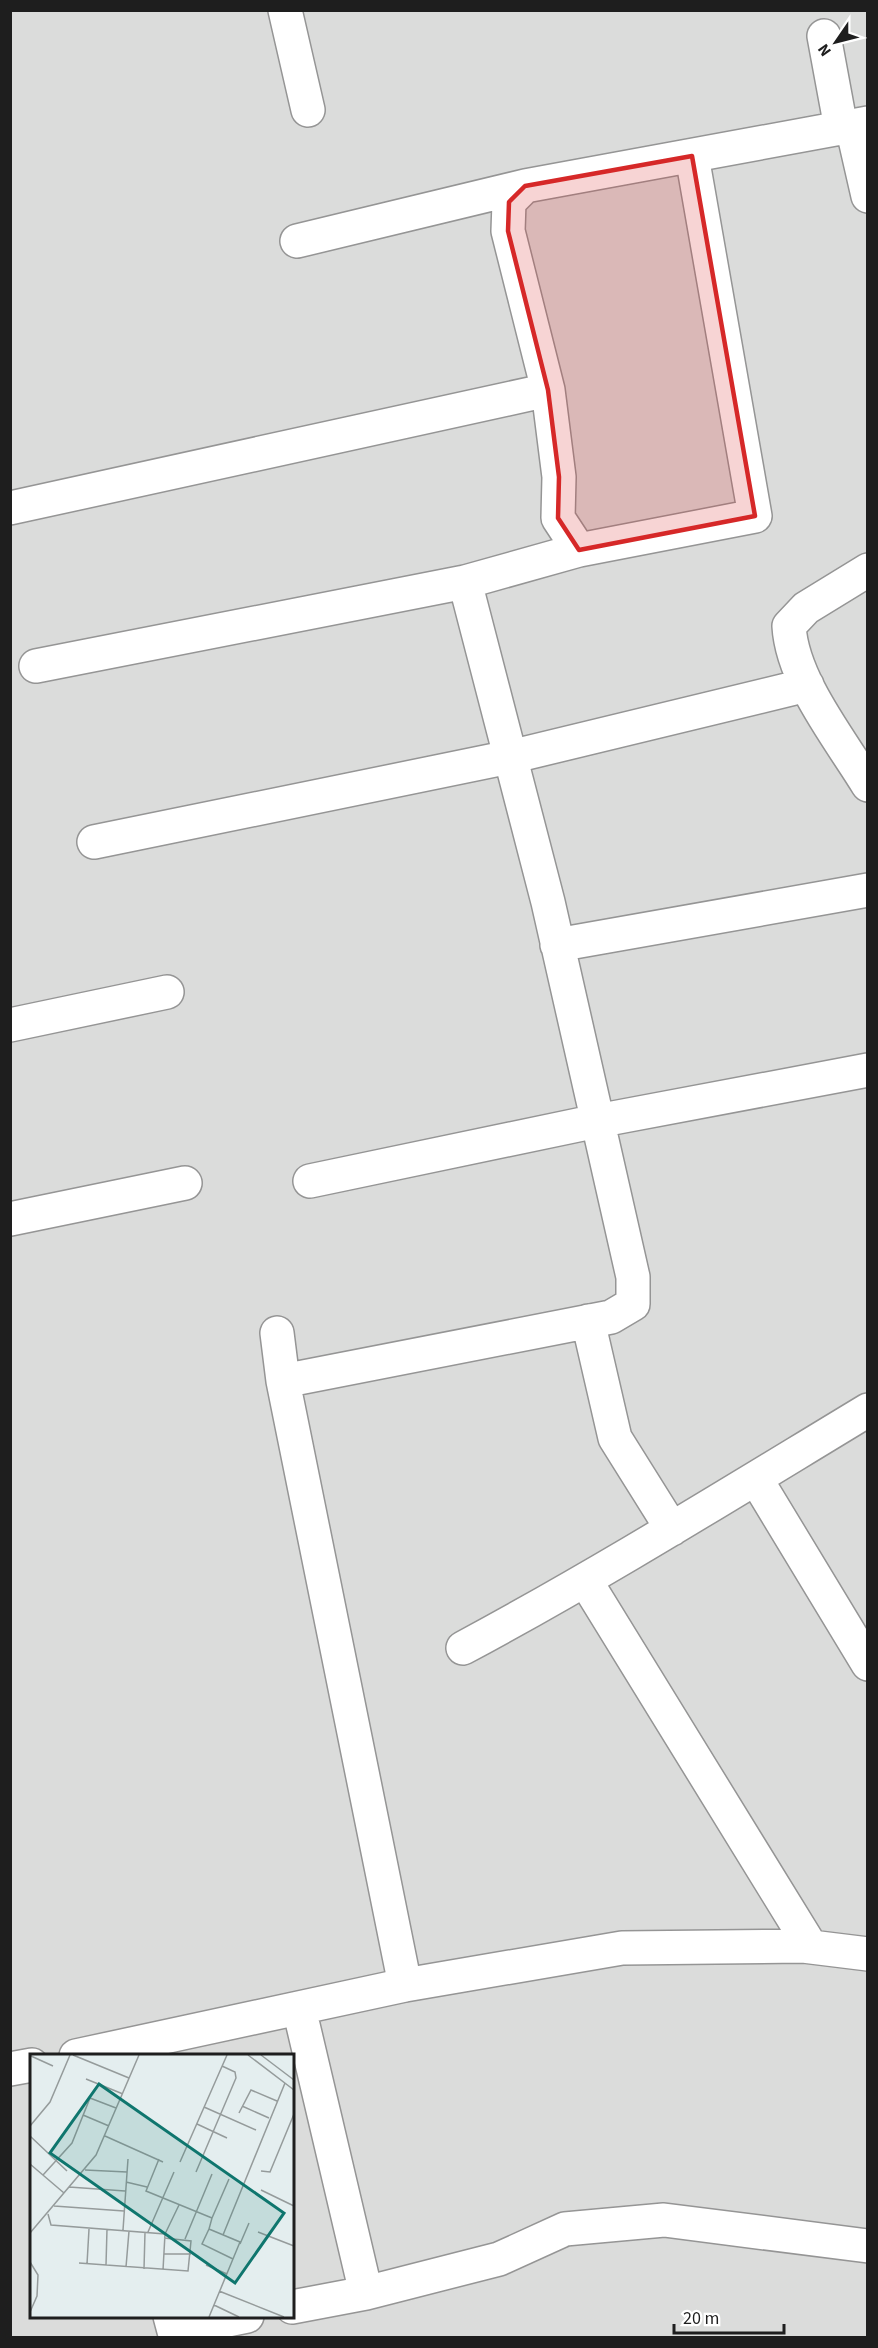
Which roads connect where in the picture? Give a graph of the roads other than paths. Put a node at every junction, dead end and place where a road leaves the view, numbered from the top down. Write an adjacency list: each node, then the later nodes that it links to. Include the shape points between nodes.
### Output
1 (285, 10): 3 (street)
2 (824, 36): 4 (street)
3 (308, 110)
4 (853, 125): 5 (street); 7 (street)
5 (692, 156): 6 (street); 11 (street, via 755,516)
6 (525, 186): 8 (street); 9 (street, via 509,202 508,231)
7 (867, 196)
8 (297, 241)
9 (548, 390): 10 (street); 11 (street, via 559,477 558,518)
10 (10, 508)
11 (579, 550): 13 (street)
12 (867, 570): 15 (street, via 806,608 789,626 790,647)
13 (465, 582): 14 (street); 16 (street)
14 (36, 666)
15 (807, 685): 16 (street); 17 (street)
16 (510, 757): 18 (street); 20 (street)
17 (867, 785)
18 (94, 842)
19 (867, 890): 20 (street)
20 (557, 945): 24 (street)
21 (167, 992): 22 (street)
22 (10, 1025)
23 (867, 1070): 24 (street)
24 (597, 1121): 25 (street); 28 (street, via 633,1277 633,1304 612,1317)
25 (310, 1181)
26 (185, 1183): 27 (street)
27 (10, 1220)
28 (588, 1321): 30 (street); 33 (street, via 615,1438)
29 (277, 1333): 30 (street)
30 (283, 1381): 39 (street)
31 (867, 1410): 32 (street)
32 (756, 1479): 33 (street); 36 (street)
33 (672, 1529): 34 (street)
34 (585, 1580): 35 (street); 37 (street)
35 (463, 1648)
36 (867, 1664)
37 (811, 1947): 38 (street); 39 (street, via 622,1948)
38 (867, 1954)
39 (405, 1985): 40 (street)
40 (299, 2008): 41 (street); 45 (street)
41 (97, 2053)
42 (30, 2065): 43 (street)
43 (10, 2069)
44 (867, 2246): 45 (street, via 664,2220 565,2229 499,2259)
45 (366, 2293): 46 (street)
46 (294, 2307)
47 (171, 2318): 48 (street, via 174,2331)
48 (237, 2318)

